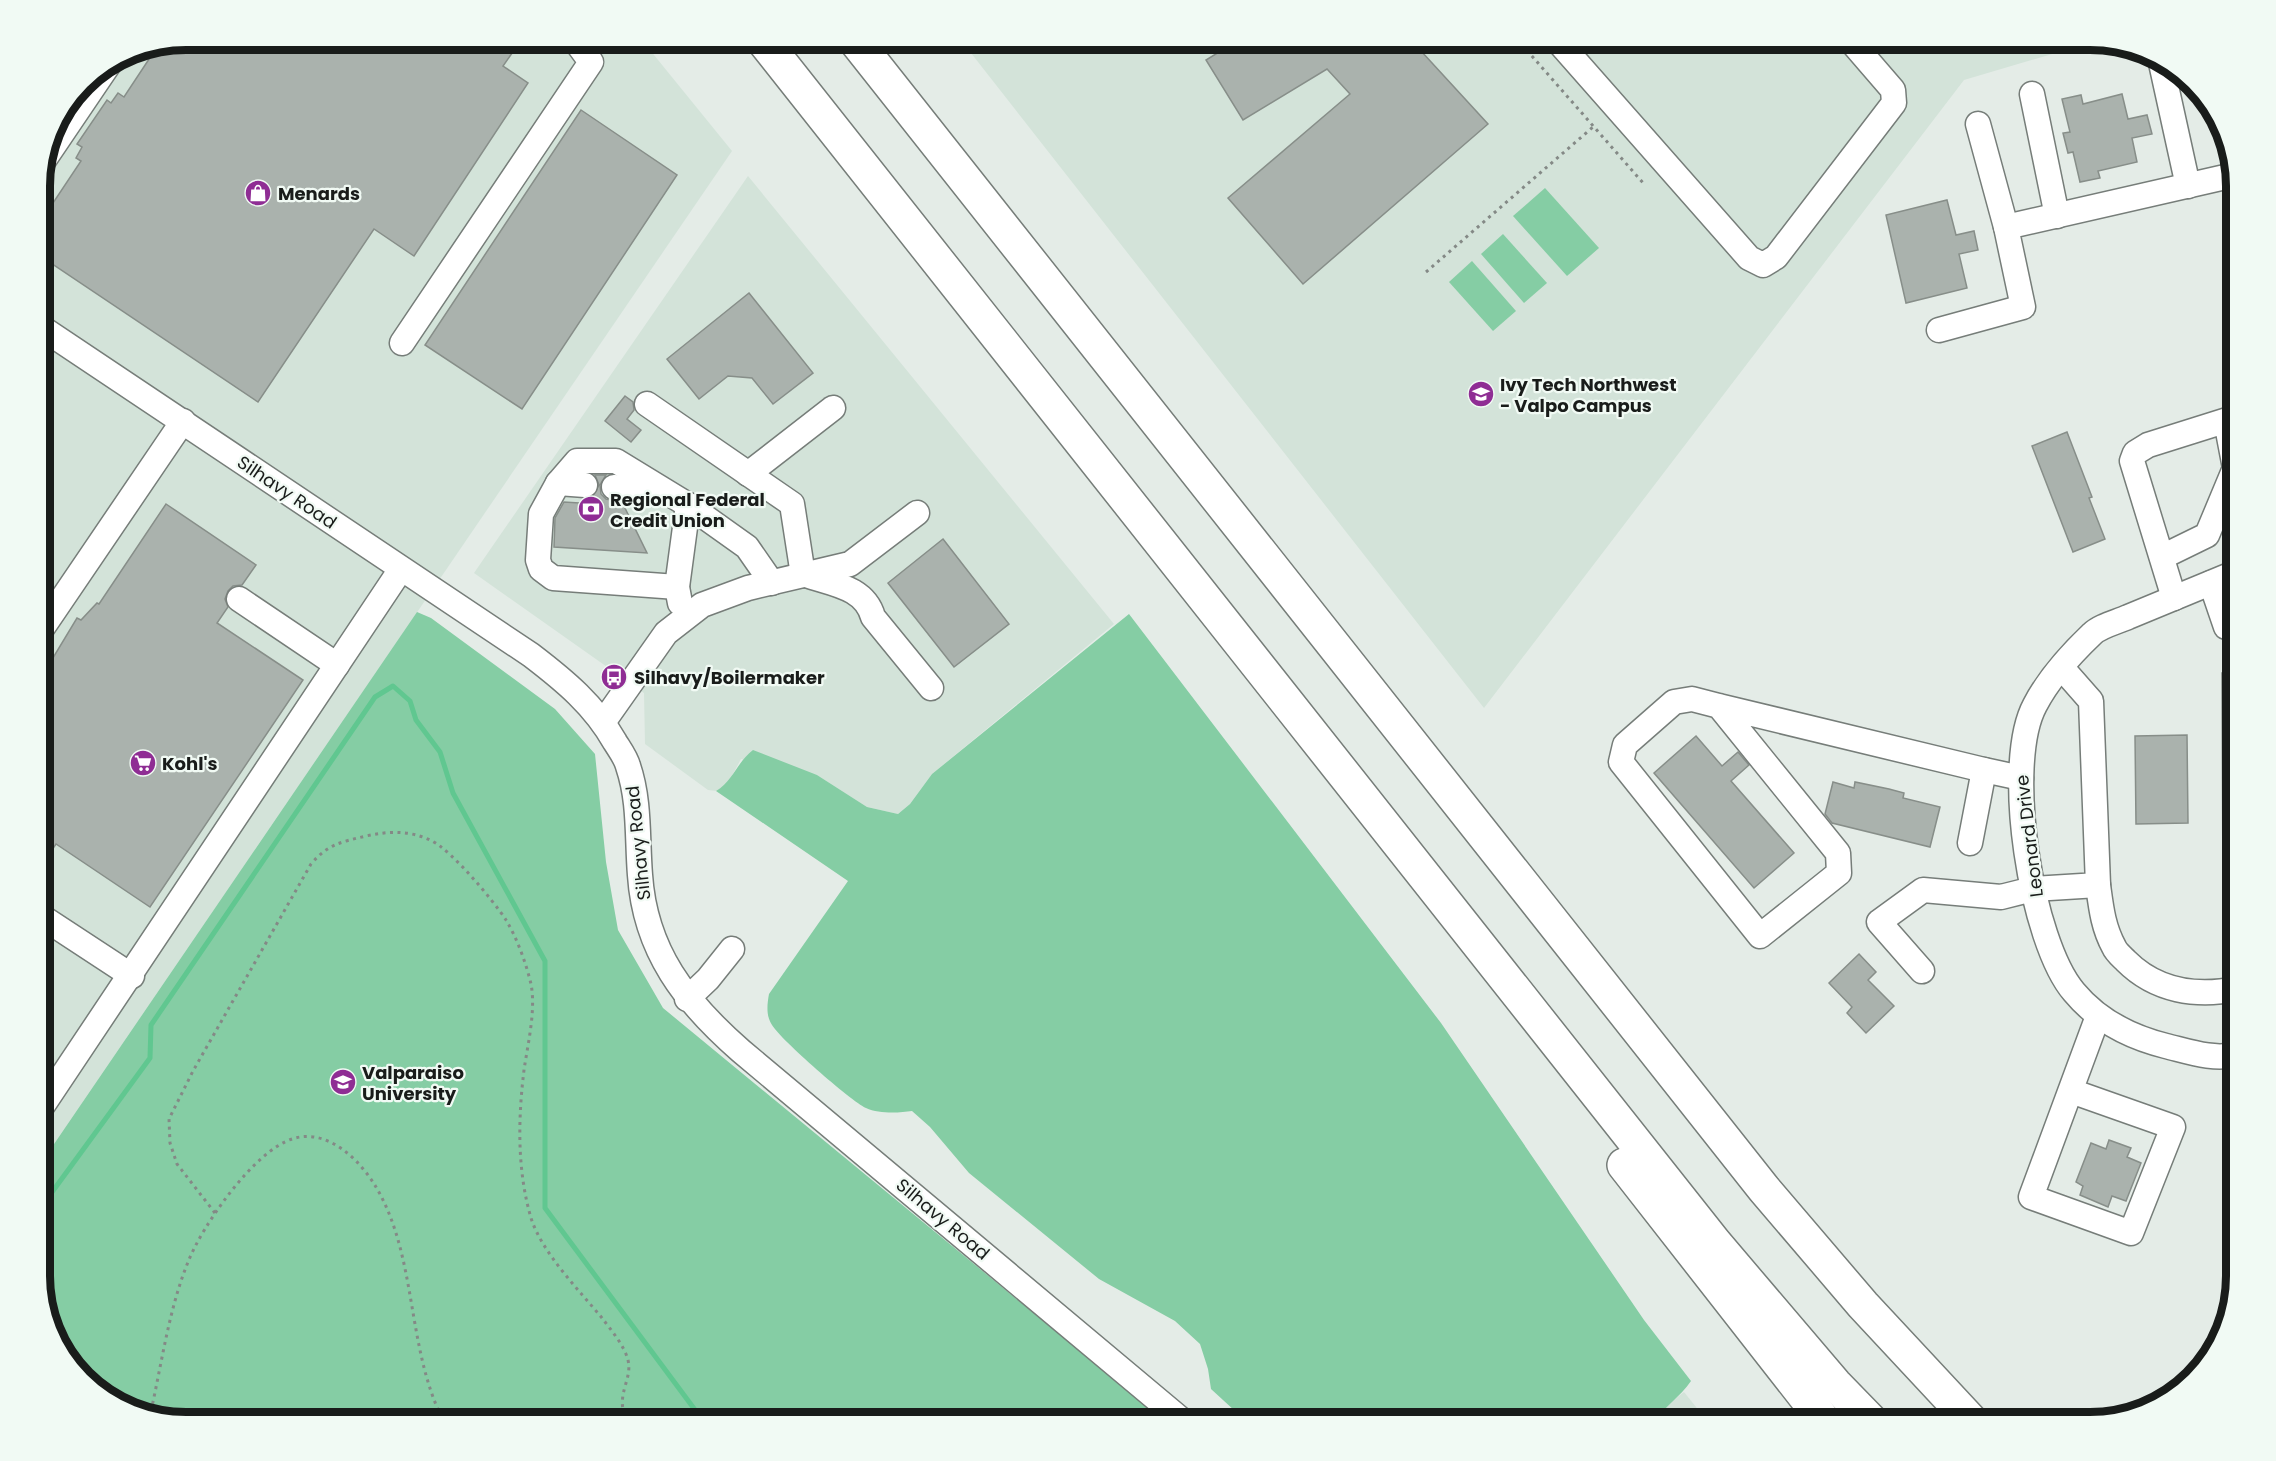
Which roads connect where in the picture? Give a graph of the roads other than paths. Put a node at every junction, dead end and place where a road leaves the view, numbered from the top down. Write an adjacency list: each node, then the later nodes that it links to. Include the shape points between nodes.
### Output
1 (582, 50): 17 (street, via 591,62)
2 (771, 50): 56 (highway)
3 (863, 50): 66 (highway, via 1764,1189 1863,1305)
4 (1566, 50): 5 (street, via 1749,258 1763,265 1776,257 1894,102 1893,90)
5 (1858, 50)
6 (2163, 70): 12 (street)
7 (96, 83): 10 (street)
8 (2032, 94): 13 (street)
9 (1978, 124): 14 (street)
10 (58, 139)
11 (2226, 178): 12 (street)
12 (2188, 186): 13 (street)
13 (2057, 216): 14 (street)
14 (2006, 226): 15 (street, via 2023,307)
15 (1939, 330)
16 (50, 333): 21 (street, Silhavy Road)
17 (402, 344)
18 (647, 404): 22 (street)
19 (833, 408): 22 (street)
20 (2226, 421): 30 (street, via 2148,445 2135,453 2132,468)
21 (183, 422): 31 (street, Silhavy Road); 39 (street)
22 (748, 474): 32 (street, via 792,504)
23 (558, 483): 24 (street); 27 (street, via 577,461 593,459 616,461); 36 (street, via 541,514 538,560 542,569 553,578)
24 (585, 484)
25 (614, 487): 27 (street)
26 (2226, 490): 30 (street, via 2207,535)
27 (666, 491): 28 (street)
28 (688, 505): 34 (street, via 747,547); 36 (street)
29 (917, 513): 32 (street, via 849,564)
30 (2162, 557): 37 (street)
31 (401, 569): 42 (street); 46 (street, Silhavy Road, via 531,655 574,689)
32 (803, 574): 34 (street); 44 (street, via 853,590 870,604 873,617)
33 (2226, 577): 35 (street, Leonard Drive)
34 (772, 583): 40 (street, via 726,595)
35 (2211, 583): 37 (street, Leonard Drive); 41 (street)
36 (677, 587): 40 (street)
37 (2174, 598): 43 (street, Leonard Drive, via 2094,632)
38 (239, 599): 42 (street)
39 (50, 617)
40 (684, 618): 46 (street, via 666,633)
41 (2226, 627)
42 (337, 665): 55 (street)
43 (2062, 668): 48 (street, Leonard Drive, via 2034,706 2021,752); 50 (street, via 2091,701)
44 (931, 688)
45 (1719, 706): 45 (street, via 1692,699 1674,702 1625,745 1621,762 1760,936 1839,873 1838,853); 47 (street)
46 (604, 721): 58 (street, Silhavy Road, via 628,764 636,797 645,910 657,946)
47 (1984, 770): 48 (street); 49 (street)
48 (2021, 778): 51 (street, Leonard Drive)
49 (1970, 843)
50 (2098, 885): 51 (street); 57 (street, via 2102,919 2114,949 2132,967 2177,991)
51 (2033, 889): 54 (street, via 2001,897 1923,891 1879,922); 59 (street, Leonard Drive, via 2054,961 2073,992)
52 (50, 922): 55 (street)
53 (732, 950): 58 (street)
54 (1922, 972)
55 (132, 976): 62 (street)
56 (1513, 989): 64 (highway, via 1555,1074); 65 (highway, via 1715,1243)
57 (2226, 991)
58 (687, 999): 63 (street, Silhavy Road, via 741,1051)
59 (2098, 1016): 60 (street, Leonard Drive, via 2146,1041 2197,1054); 61 (street)
60 (2226, 1054)
61 (2071, 1091): 61 (street, via 2031,1197 2131,1233 2173,1126)
62 (50, 1095)
63 (1172, 1412)
64 (1817, 1412)
65 (1862, 1412)
66 (1963, 1412)

